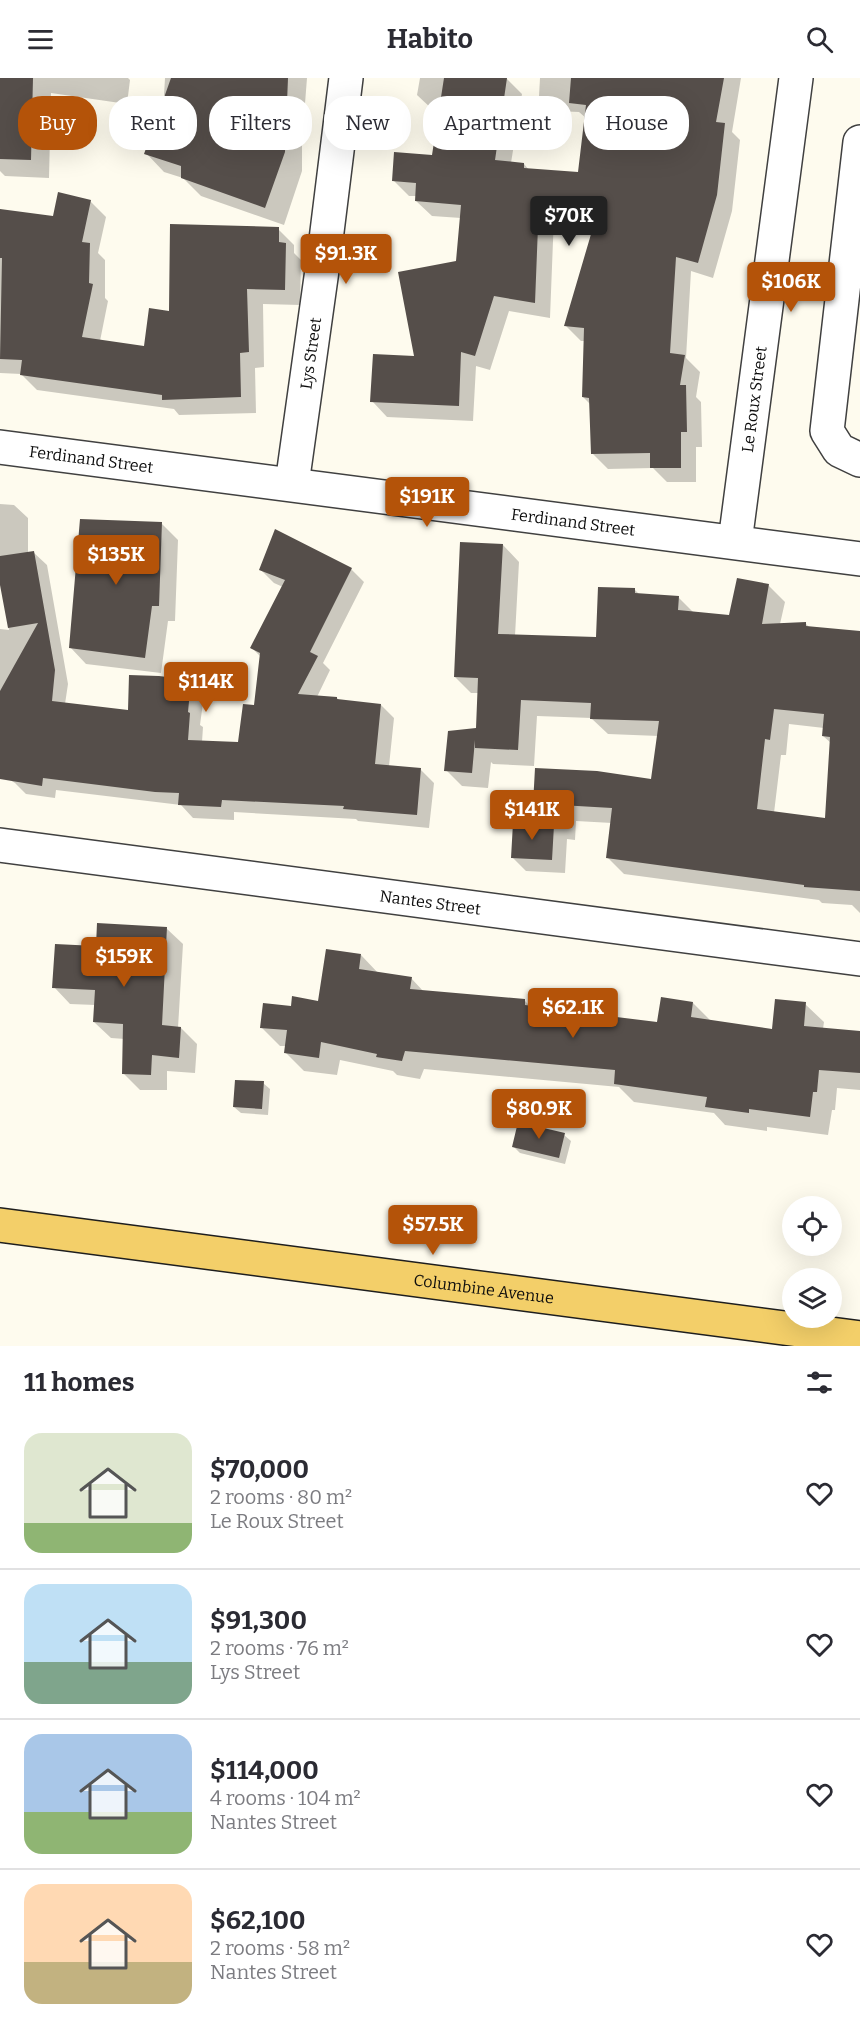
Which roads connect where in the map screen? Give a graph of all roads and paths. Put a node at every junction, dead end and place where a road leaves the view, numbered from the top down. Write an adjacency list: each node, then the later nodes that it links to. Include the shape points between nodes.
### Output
1 (345, 78): 6 (street, Lys Street)
2 (796, 78): 7 (street, Le Roux Street)
3 (860, 141): 5 (street, via 827,431 839,450)
4 (0, 447): 6 (street, Ferdinand Street)
5 (860, 460)
6 (292, 484): 7 (street, Ferdinand Street)
7 (735, 542): 8 (street, Ferdinand Street)
8 (860, 559)
9 (0, 845): 10 (street, Nantes Street)
10 (860, 959)
11 (0, 1225): 12 (main road, Columbine Avenue)
12 (860, 1338)

